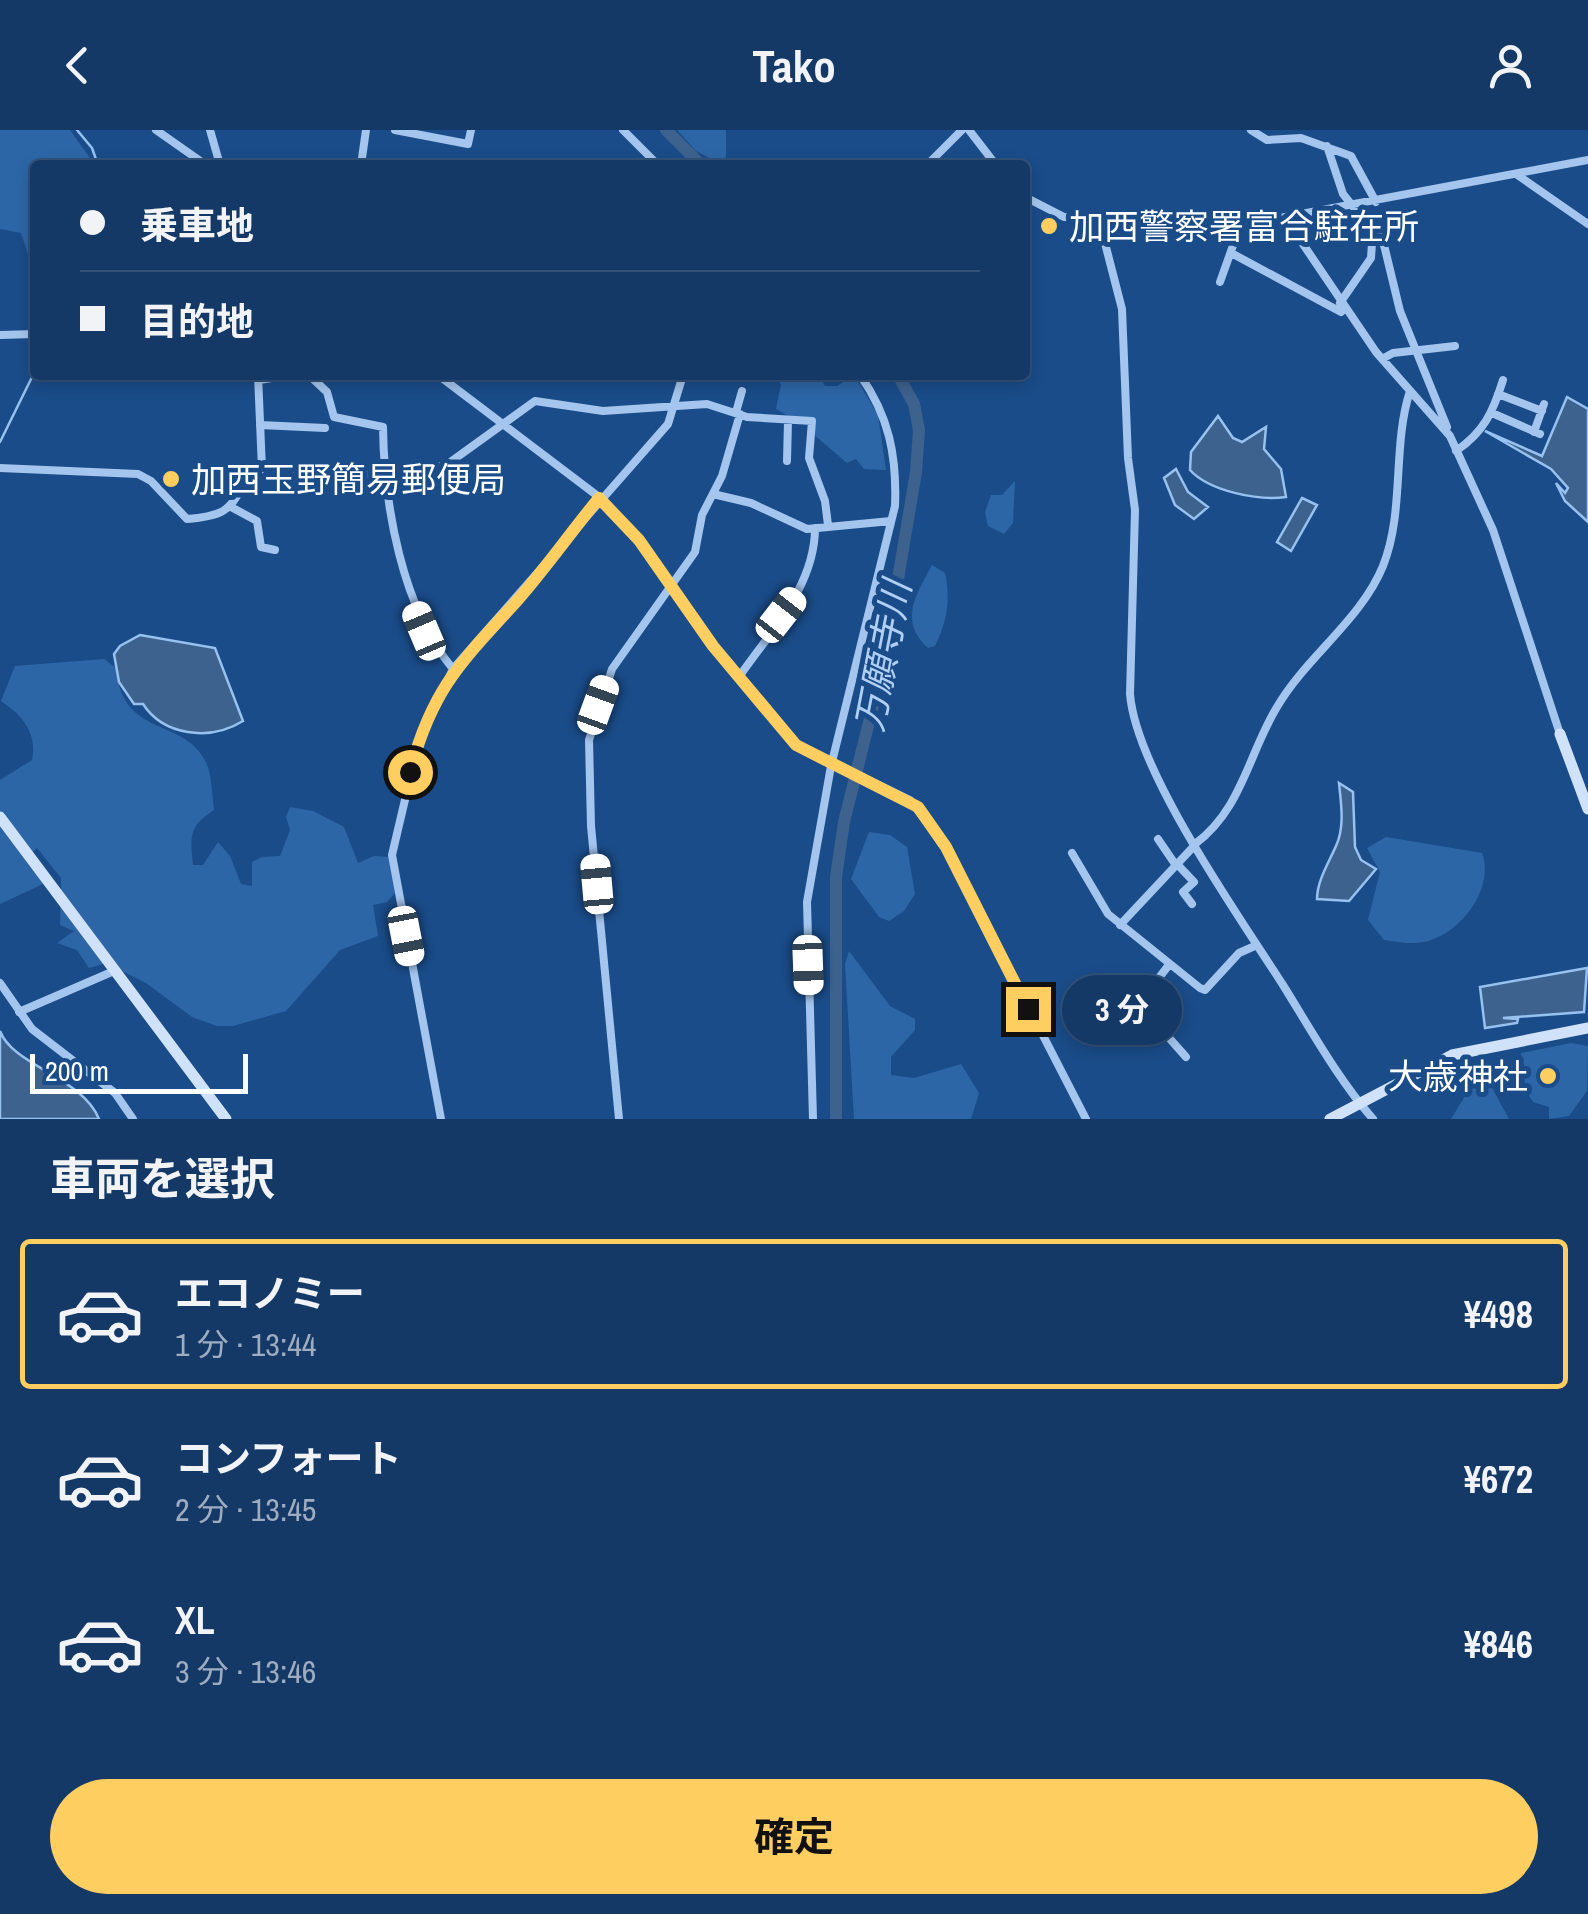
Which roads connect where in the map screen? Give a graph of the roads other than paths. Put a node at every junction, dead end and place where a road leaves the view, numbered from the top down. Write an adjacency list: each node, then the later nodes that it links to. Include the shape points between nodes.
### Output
1 (156, 130): 10 (street)
2 (210, 130): 11 (street)
3 (366, 130): 12 (street)
4 (395, 130): 5 (street, via 468,144)
5 (471, 130)
6 (622, 130): 13 (street)
7 (966, 130): 14 (street); 15 (street)
8 (1251, 130): 9 (street, via 1267,140 1302,138)
9 (1327, 146): 19 (street, via 1352,156); 20 (street)
10 (199, 160)
11 (219, 160)
12 (362, 160)
13 (653, 160)
14 (943, 160)
15 (992, 160)
16 (1588, 160): 17 (street)
17 (1516, 174): 19 (street); 23 (street)
18 (1030, 200): 22 (street, via 1064,216)
19 (1376, 202): 20 (street)
20 (1352, 206): 21 (street); 25 (street)
21 (1286, 219): 24 (street); 28 (street)
22 (1099, 220): 24 (street); 71 (street, via 1122,309 1135,510 1131,708 1142,744)
23 (1588, 224)
24 (1240, 226): 26 (street)
25 (1379, 234): 28 (street); 32 (street)
26 (1234, 254): 27 (street); 28 (street, via 1341,312)
27 (1220, 282)
28 (1342, 305): 33 (street)
29 (30, 334): 30 (street)
30 (0, 335)
31 (1454, 346): 32 (street)
32 (1415, 350): 33 (street); 50 (street)
33 (1382, 359): 41 (street)
34 (258, 380): 48 (street)
35 (314, 380): 55 (street, via 327,392 334,417 384,428)
36 (445, 380): 47 (street)
37 (681, 380): 43 (street)
38 (863, 380): 59 (street, via 888,424 895,466)
39 (1503, 380): 42 (street)
40 (742, 391): 44 (street)
41 (1410, 391): 50 (street); 71 (street, via 1382,567 1278,704 1235,800)
42 (1498, 394): 45 (street); 45 (street, via 1543,407 1537,433)
43 (673, 406): 44 (street, via 706,404); 47 (street, via 604,411 535,401); 57 (street, via 668,424)
44 (738, 413): 46 (street); 56 (street)
45 (1492, 414): 51 (street, via 1476,438)
46 (788, 420): 52 (street); 60 (street, via 812,421 809,458)
47 (501, 422): 55 (street, via 449,464); 57 (street)
48 (260, 425): 49 (street); 54 (street)
49 (325, 428)
50 (1445, 431): 51 (street)
51 (1456, 451): 66 (street, via 1493,530)
52 (787, 461)
53 (0, 468): 58 (street, via 138,474 187,520 220,516)
54 (262, 469): 55 (street); 58 (street)
55 (384, 475): 64 (street, via 414,609)
56 (713, 494): 61 (street); 63 (street, via 695,552)
57 (599, 498): 63 (street); 64 (street)
58 (231, 507): 62 (street, via 257,521 261,547)
59 (892, 522): 60 (street); 67 (street)
60 (828, 525): 61 (street)
61 (816, 528): 65 (street, via 816,551 798,593)
62 (275, 550)
63 (675, 586): 65 (street); 87 (street, via 612,668 589,740)
64 (453, 669): 86 (street, via 420,736 392,855)
65 (739, 678): 67 (street, via 796,745)
66 (1560, 734): 68 (street)
67 (833, 766): 88 (street, via 807,902); 89 (street, via 910,800 940,837)
68 (1588, 808)
69 (0, 817): 78 (street)
70 (1158, 839): 73 (street)
71 (1195, 844): 73 (street); 76 (street)
72 (1072, 854): 75 (street)
73 (1176, 864): 74 (street, via 1194,882 1183,892); 75 (street)
74 (1192, 904)
75 (1120, 926): 77 (street)
76 (1257, 945): 77 (street, via 1239,953 1205,990); 83 (street)
77 (1168, 966): 82 (street, via 1140,1004)
78 (114, 972): 80 (street); 85 (street)
79 (0, 984): 80 (street)
80 (19, 1012): 84 (street, via 50,1046 115,1093)
81 (1588, 1028): 83 (street, via 1452,1055)
82 (1186, 1057)
83 (1360, 1104): 90 (street); 91 (street)
84 (133, 1119)
85 (226, 1119)
86 (441, 1119)
87 (620, 1119)
88 (813, 1119)
89 (1086, 1119)
90 (1330, 1119)
91 (1373, 1119)

